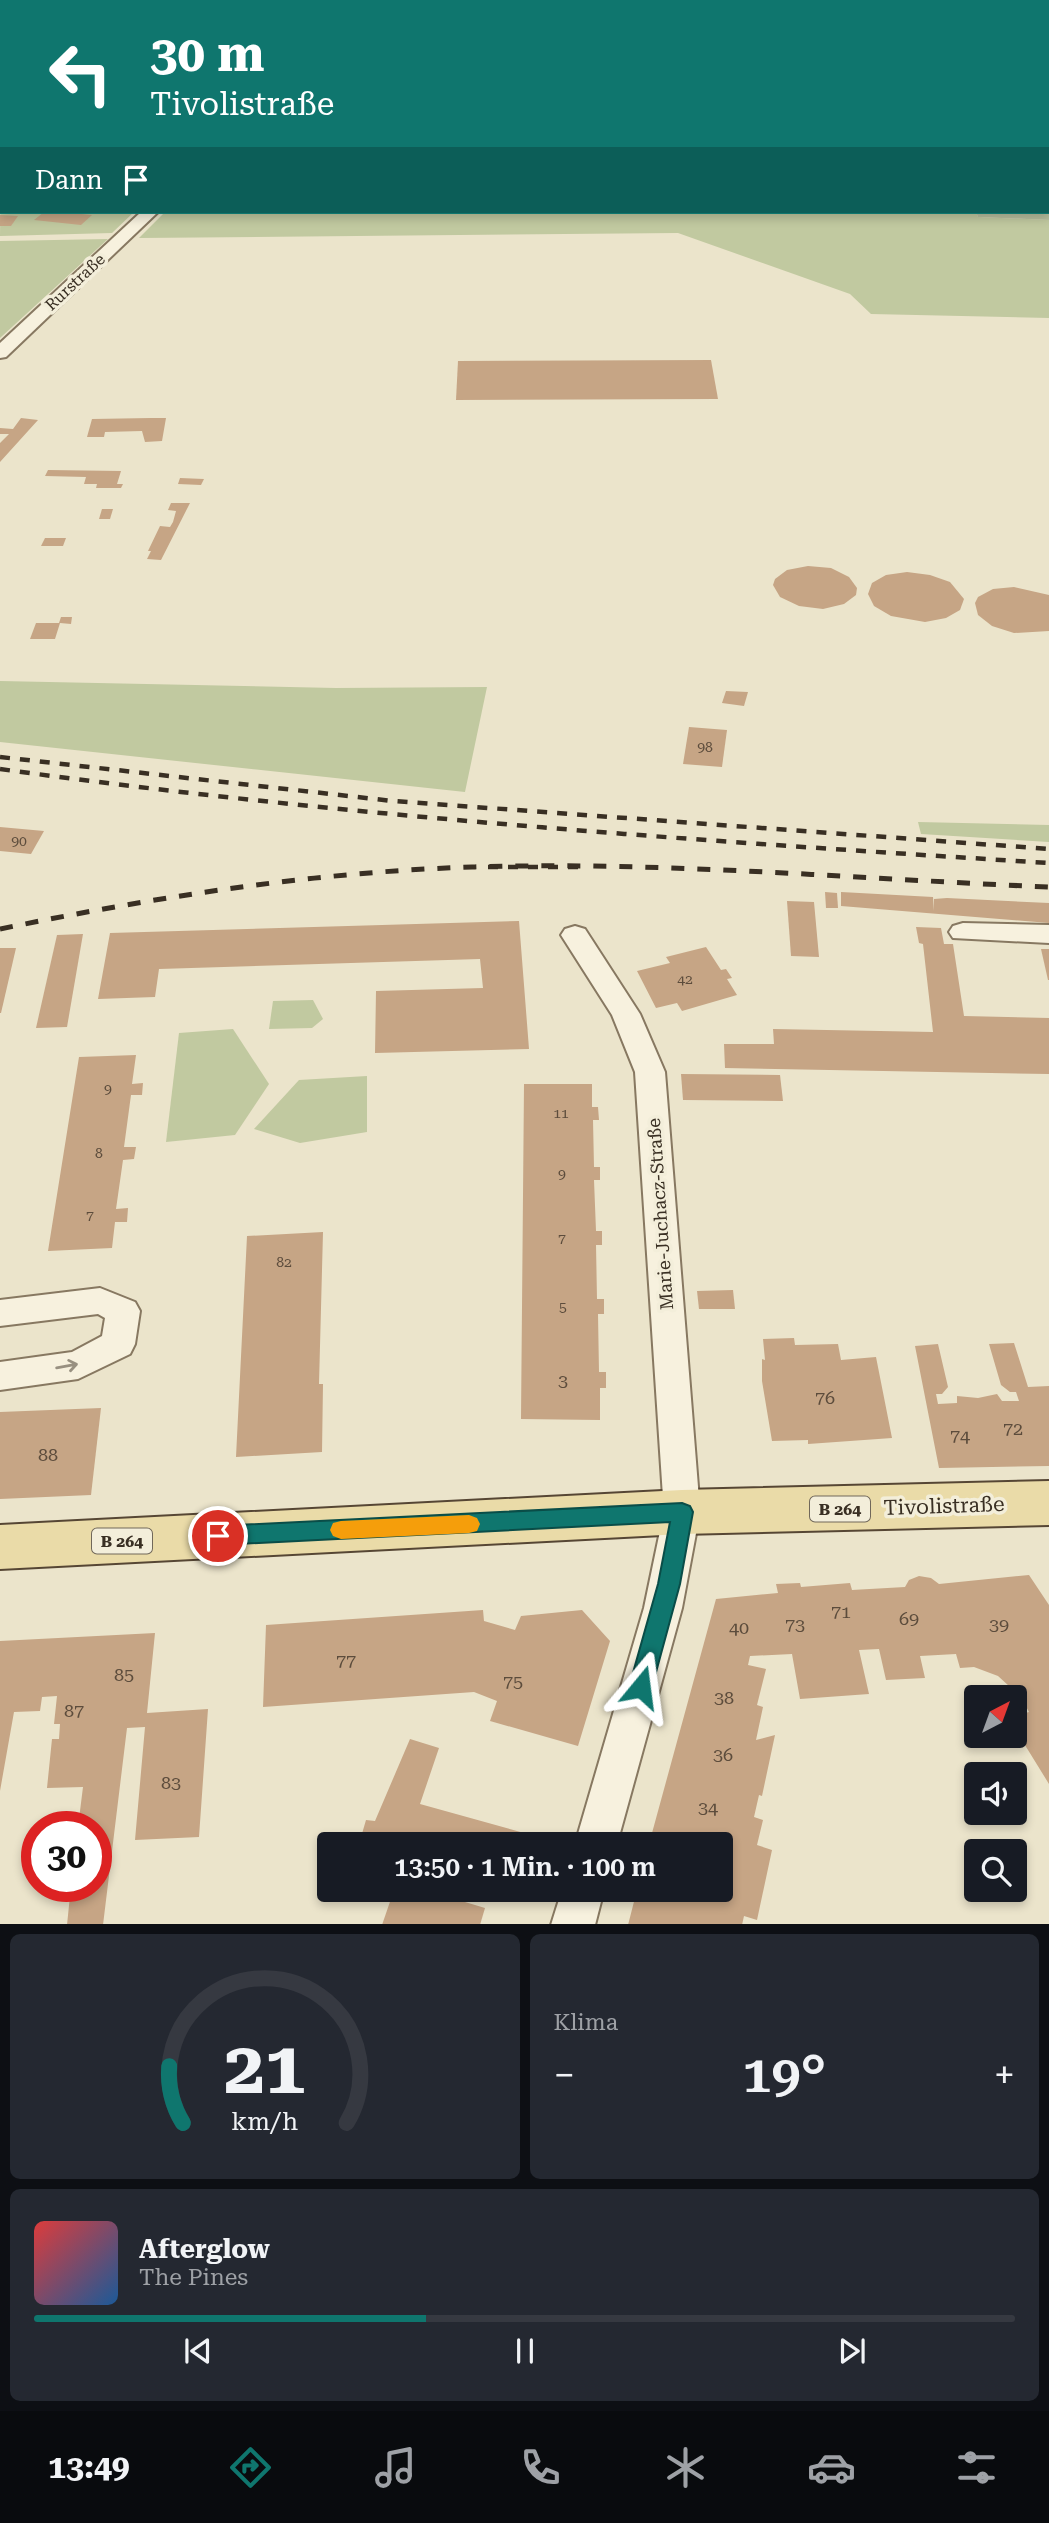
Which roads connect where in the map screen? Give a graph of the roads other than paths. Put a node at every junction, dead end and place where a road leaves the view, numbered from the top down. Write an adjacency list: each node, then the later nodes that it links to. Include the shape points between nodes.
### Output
1 (148, 214): 2 (street, Rurstraße)
2 (0, 353)
3 (964, 932): 4 (street)
4 (1049, 934)
5 (575, 935): 9 (street, Marie-Juchacz-Straße, via 626,1014 650,1072)
6 (0, 1313): 7 (street, one-way to 6, via 78,1365 118,1343 123,1311 100,1301)
7 (0, 1376)
8 (1044, 1511): 9 (main road, Tivolistraße / B 264)
9 (682, 1512): 10 (main road, Tivolistraße / B 264); 11 (street, Marie-Juchacz-Straße, via 663,1608)
10 (0, 1547)
11 (599, 1832)
12 (579, 1902): 13 (street)
13 (573, 1924)

